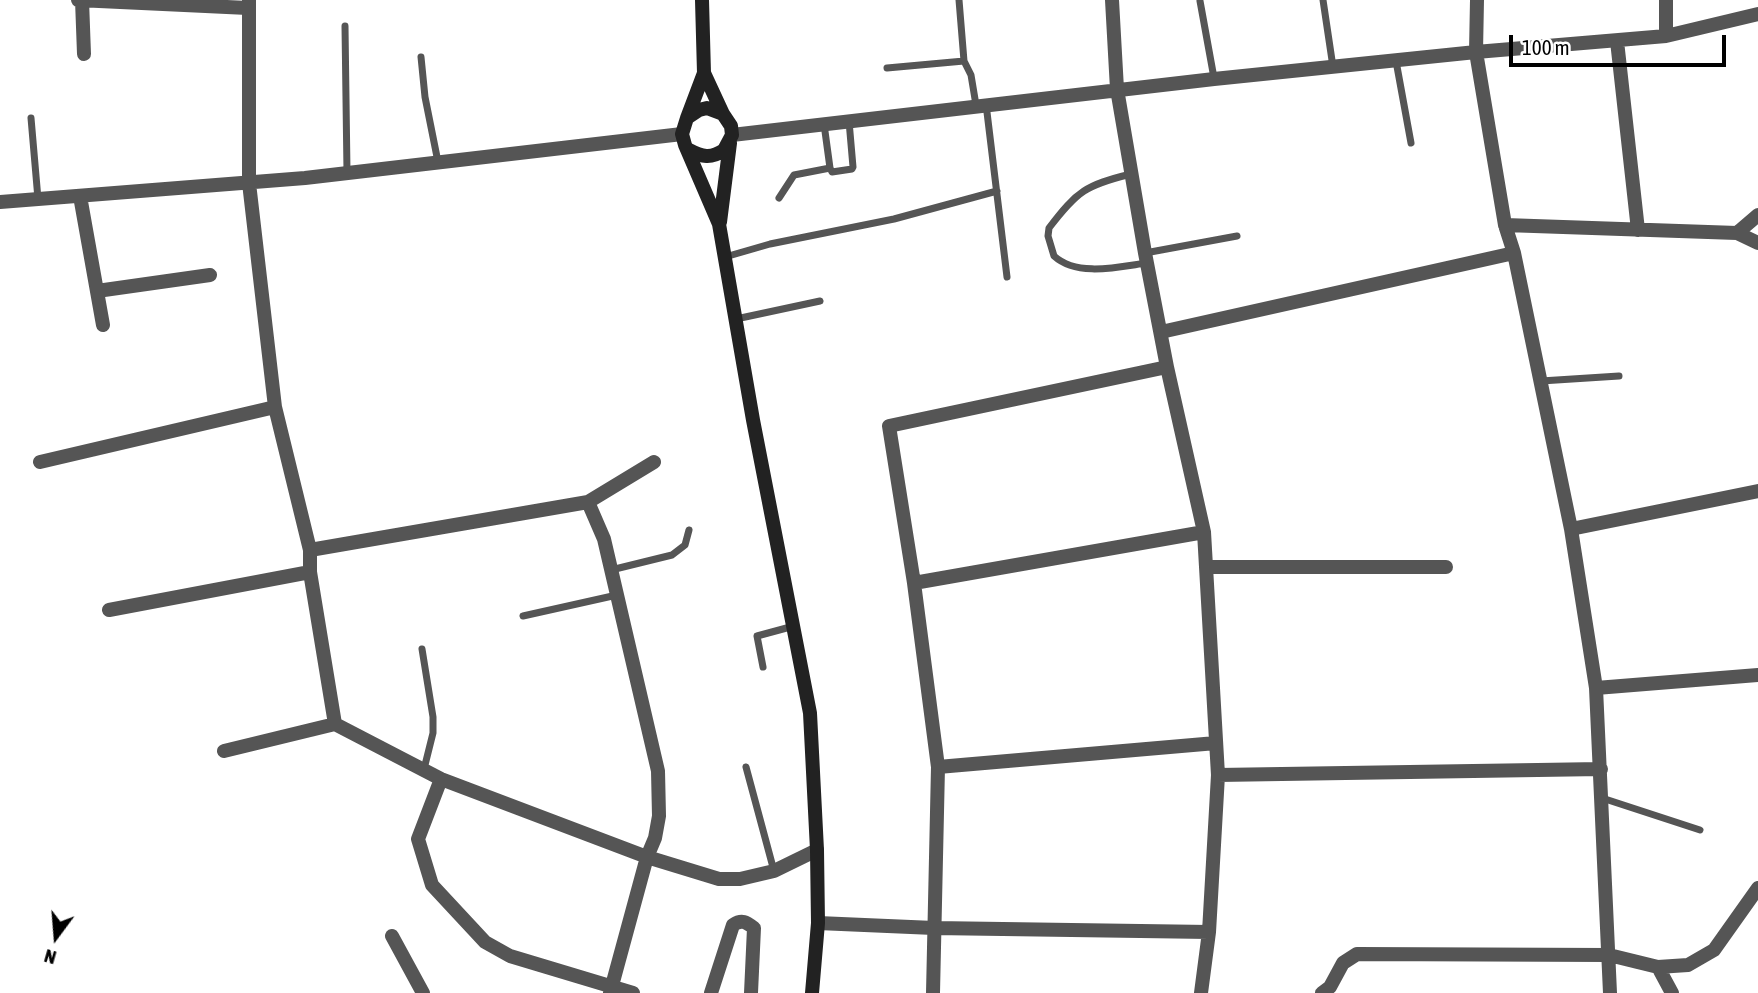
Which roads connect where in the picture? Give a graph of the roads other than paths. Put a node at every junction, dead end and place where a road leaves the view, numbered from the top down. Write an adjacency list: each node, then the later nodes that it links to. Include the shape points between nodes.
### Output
1 (81, 0): 9 (street); 15 (street)
2 (702, 0): 21 (street)
3 (959, 0): 18 (lane)
4 (1112, 0): 23 (street)
5 (1323, 0): 19 (lane)
6 (1476, 0): 14 (street)
7 (1666, 0): 12 (street)
8 (1200, 1): 22 (lane)
9 (249, 4): 38 (street)
10 (1758, 15): 12 (street)
11 (345, 26): 36 (lane)
12 (1666, 36): 13 (street)
13 (1617, 41): 14 (street); 47 (street)
14 (1476, 52): 17 (street); 46 (street)
15 (84, 54)
16 (421, 57): 34 (lane)
17 (1396, 60): 19 (street); 32 (lane)
18 (964, 61): 20 (lane); 24 (lane)
19 (1333, 67): 22 (street)
20 (887, 68)
21 (704, 73): 25 (street); 27 (street)
22 (1214, 79): 23 (street)
23 (1117, 89): 24 (street); 37 (street)
24 (981, 105): 28 (street); 39 (lane)
25 (723, 114): 27 (street, via 707,108); 31 (street, via 731,126)
26 (31, 118): 42 (lane)
27 (687, 118): 30 (street)
28 (849, 121): 29 (street); 35 (lane, via 853,167 832,172)
29 (824, 124): 31 (street); 35 (lane)
30 (682, 134): 33 (street); 34 (street)
31 (731, 139): 33 (street, via 724,150 709,157); 45 (street)
32 (1411, 143)
33 (689, 150): 45 (street)
34 (438, 162): 36 (street)
35 (830, 168): 41 (lane, via 794,175)
36 (347, 173): 38 (street)
37 (1131, 174): 53 (street); 53 (lane, via 1082,190 1049,228 1048,236 1054,256 1071,266 1111,268)
38 (248, 183): 40 (street); 64 (street)
39 (997, 191): 52 (lane); 55 (lane)
40 (80, 196): 42 (street); 56 (street)
41 (779, 198)
42 (38, 199): 43 (street)
43 (0, 202)
44 (1758, 215): 48 (street)
45 (719, 224): 52 (street)
46 (1505, 225): 47 (street); 51 (street)
47 (1638, 230): 48 (street)
48 (1737, 233): 50 (street)
49 (1237, 236): 53 (lane)
50 (1758, 243)
51 (1514, 253): 60 (street); 63 (street)
52 (725, 257): 58 (street)
53 (1146, 258): 60 (street)
54 (210, 275): 56 (street)
55 (1007, 277)
56 (97, 291): 59 (street)
57 (820, 300): 58 (lane)
58 (736, 319): 81 (street)
59 (103, 325)
60 (1161, 332): 61 (street)
61 (1167, 367): 71 (street); 77 (street, via 889,426)
62 (1619, 376): 63 (lane)
63 (1541, 381): 69 (street)
64 (275, 407): 65 (street); 72 (street)
65 (40, 462)
66 (654, 462): 68 (street)
67 (1758, 491): 69 (street)
68 (588, 502): 72 (street); 75 (street)
69 (1571, 529): 85 (street)
70 (690, 530): 75 (lane, via 685,545 672,555)
71 (1204, 532): 73 (street); 77 (street)
72 (310, 550): 76 (street)
73 (1207, 567): 74 (street); 87 (street)
74 (1446, 567)
75 (611, 570): 78 (street)
76 (310, 572): 79 (street); 86 (street)
77 (914, 583): 90 (street)
78 (617, 595): 80 (lane); 98 (street, via 658,771 659,816)
79 (108, 610)
80 (523, 616)
81 (795, 625): 83 (lane, via 757,636); 97 (street, via 810,713)
82 (422, 649): 92 (lane, via 433,716)
83 (763, 667)
84 (1758, 675): 85 (street)
85 (1595, 688): 91 (street)
86 (335, 724): 88 (street); 92 (street)
87 (1216, 743): 90 (street); 93 (street)
88 (224, 751)
89 (746, 767): 99 (lane)
90 (938, 767): 102 (street)
91 (1601, 768): 93 (street); 95 (street)
92 (424, 770): 94 (street)
93 (1218, 775): 103 (street)
94 (441, 779): 98 (street); 107 (street, via 418,839 432,884 485,942 510,956)
95 (1602, 798): 96 (lane); 105 (street)
96 (1700, 830)
97 (817, 850): 99 (street); 101 (street)
98 (647, 857): 99 (street, via 719,879); 107 (street)
99 (774, 870)
100 (1758, 888): 106 (street, via 1714,950 1688,965)
101 (818, 923): 102 (street); 112 (street)
102 (934, 928): 103 (street); 113 (street)
103 (1209, 932): 114 (street)
104 (393, 936): 108 (street)
105 (1609, 955): 106 (street); 115 (street, via 1357,954 1343,963); 116 (street)
106 (1658, 967): 117 (street)
107 (610, 990): 109 (street)
108 (423, 993)
109 (633, 993)
110 (712, 993): 111 (street, via 733,925 739,921 754,928)
111 (751, 993)
112 (812, 993)
113 (933, 993)
114 (1201, 993)
115 (1322, 993)
116 (1610, 993)
117 (1672, 993)

